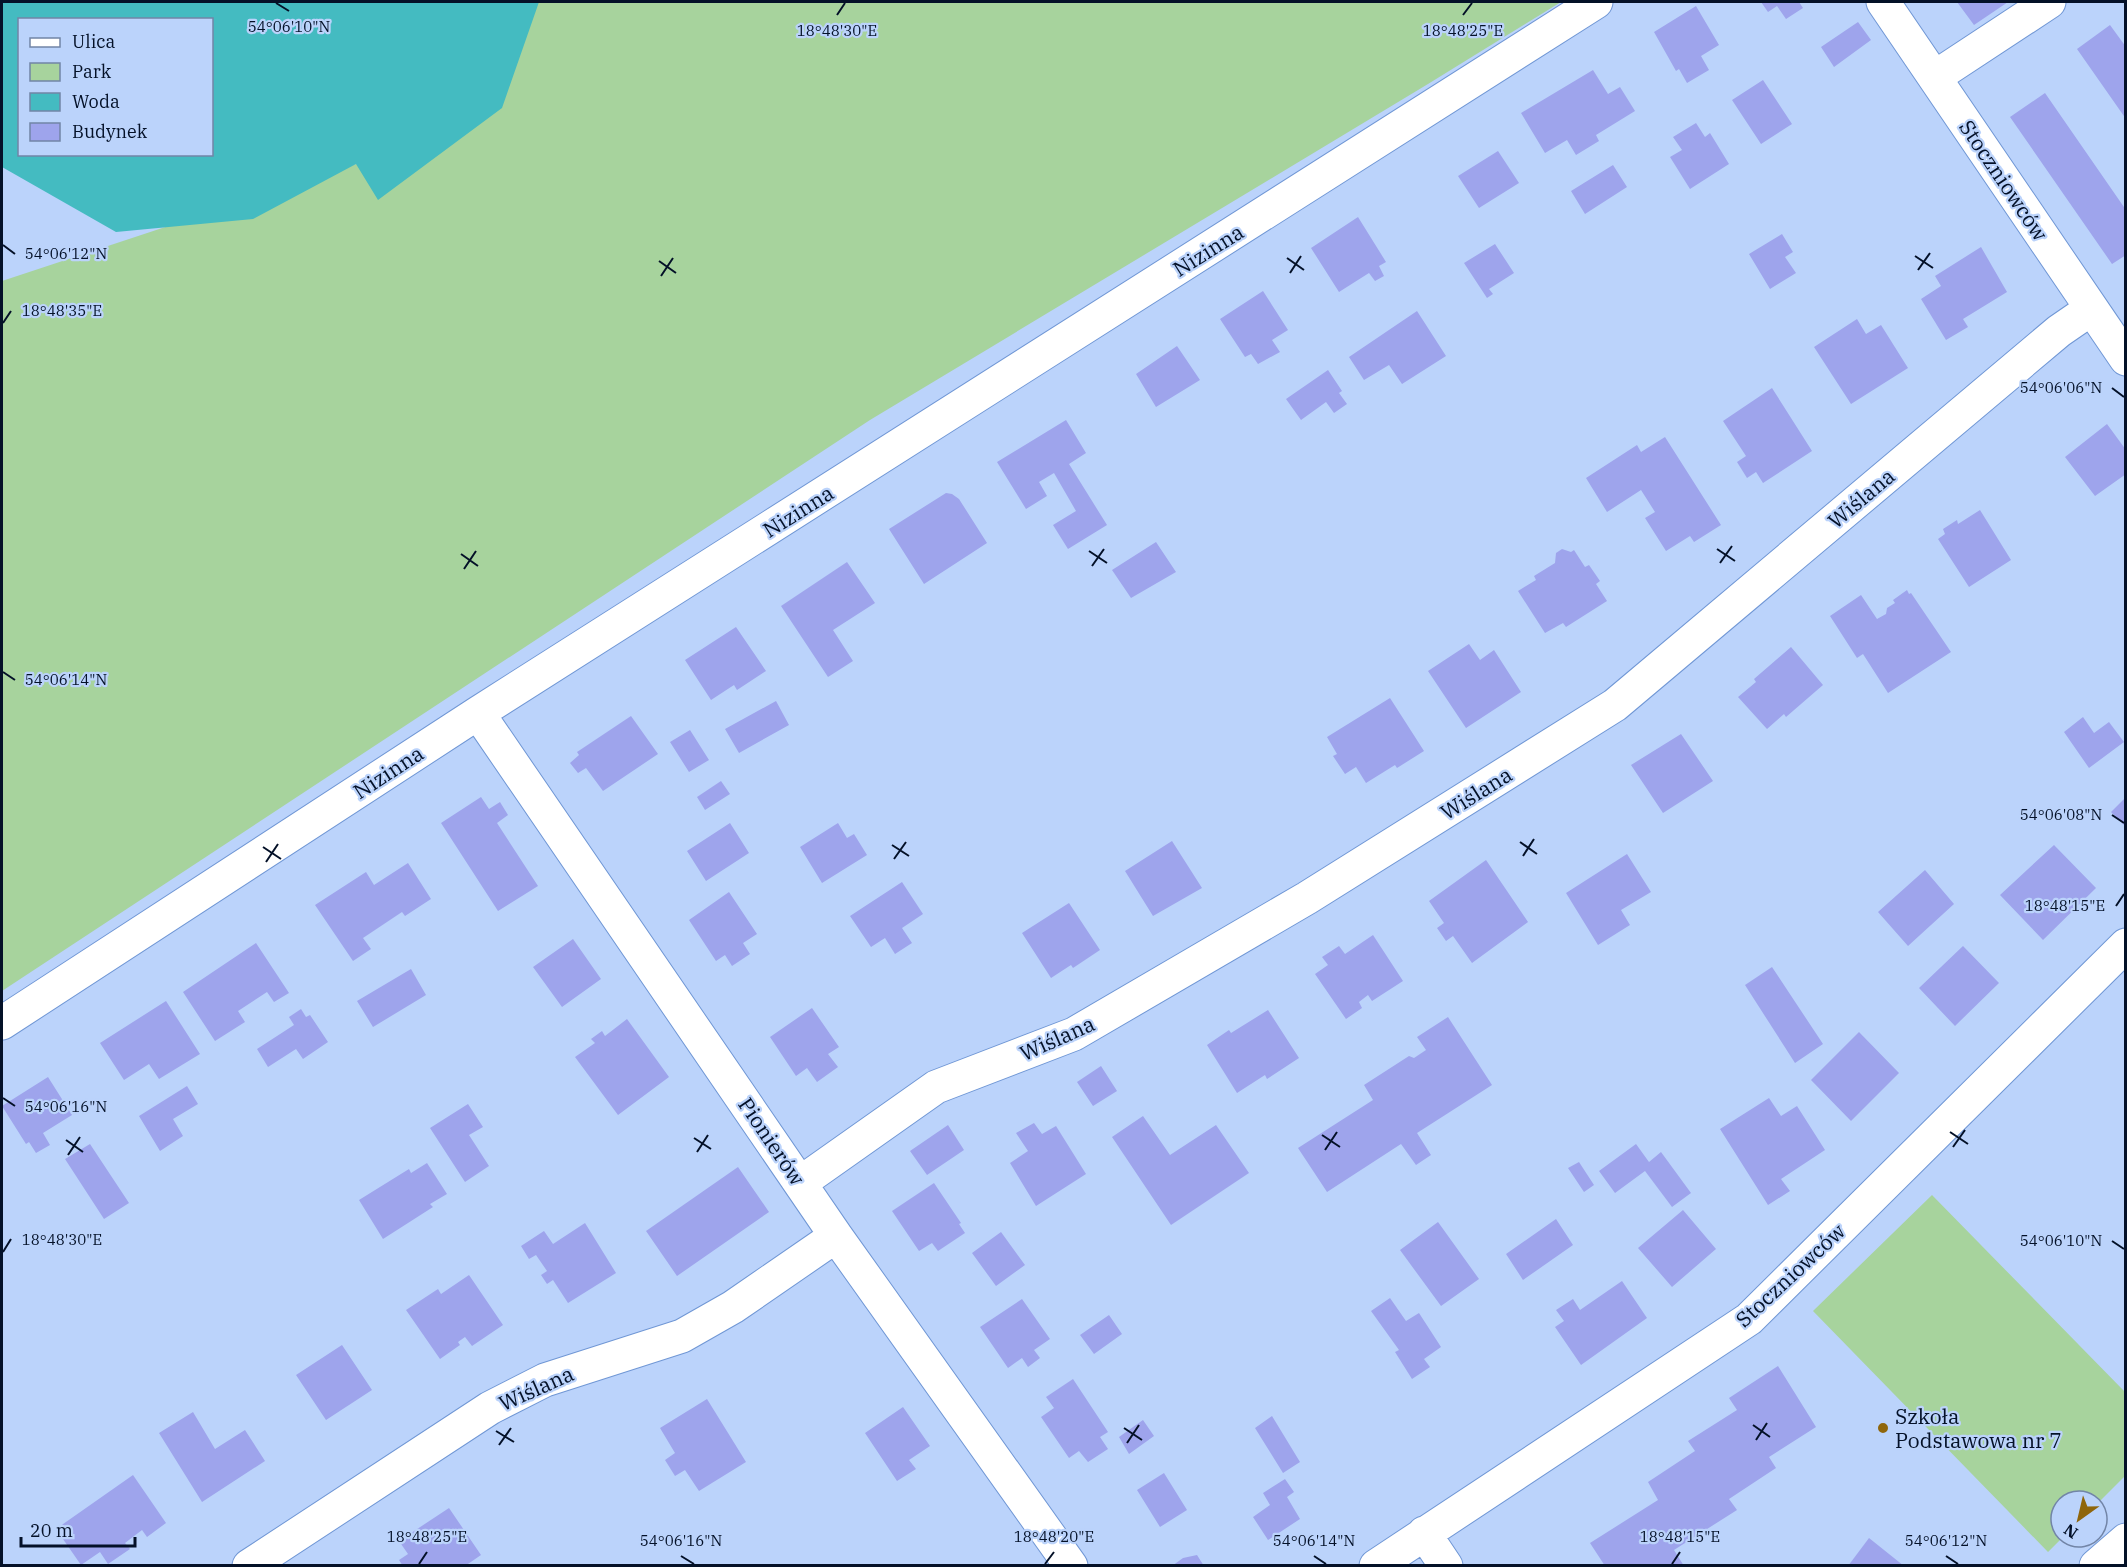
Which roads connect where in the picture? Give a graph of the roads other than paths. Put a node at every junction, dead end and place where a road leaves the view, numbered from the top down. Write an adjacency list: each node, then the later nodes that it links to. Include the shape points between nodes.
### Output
1 (1596, 2): 7 (street, Nizinna)
2 (1883, 2): 4 (street, Stoczniowców)
3 (2049, 2): 4 (street)
4 (1935, 77): 5 (street, Stoczniowców)
5 (2091, 309): 6 (street, Stoczniowców); 10 (street, Wiślana, via 2059,331 1615,705 1307,898 1074,1034 936,1087)
6 (2126, 359)
7 (478, 713): 9 (street, Nizinna); 10 (street, Pionierów)
8 (2126, 945): 12 (street, Stoczniowców, via 1749,1319)
9 (2, 1023)
10 (800, 1183): 11 (street, Pionierów)
11 (836, 1236): 14 (street, Wiślana, via 733,1307 682,1336 545,1380 490,1408); 15 (street, Pionierów)
12 (1424, 1533): 16 (street, Stoczniowców); 17 (street)
13 (2126, 1540): 18 (street)
14 (249, 1566)
15 (1071, 1566)
16 (1376, 1566)
17 (1446, 1566)
18 (2096, 1566)

